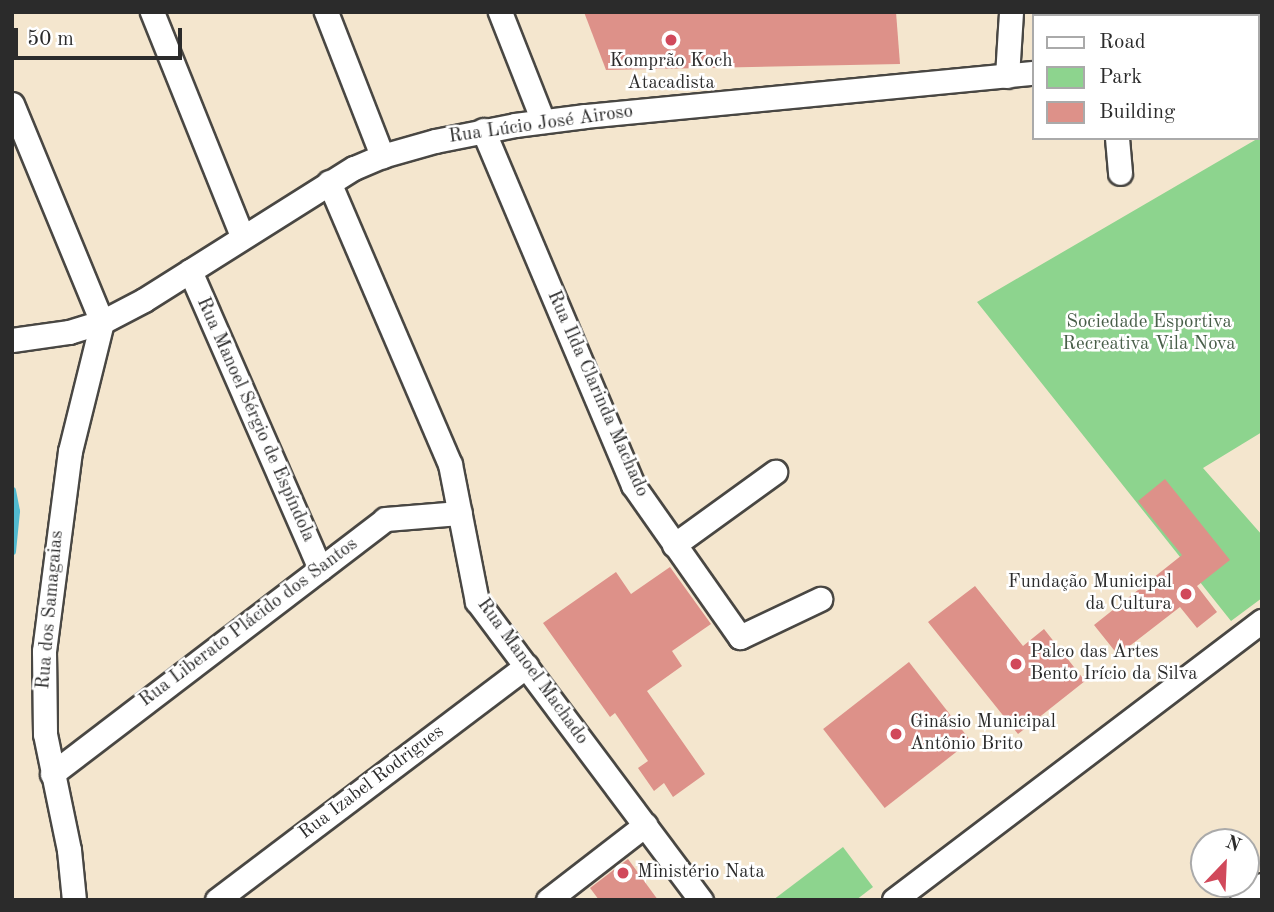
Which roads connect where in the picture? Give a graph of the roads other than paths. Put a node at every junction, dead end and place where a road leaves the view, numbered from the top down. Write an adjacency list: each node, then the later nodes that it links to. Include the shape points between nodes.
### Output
1 (152, 12): 14 (street)
2 (326, 12): 11 (street)
3 (500, 12): 8 (street)
4 (1011, 12): 6 (street)
5 (1032, 73): 6 (street, Rua Lúcio José Airoso)
6 (1007, 76): 8 (street, Rua Lúcio José Airoso)
7 (12, 104): 16 (street)
8 (543, 121): 9 (street, Rua Lúcio José Airoso)
9 (483, 130): 11 (street, Rua Lúcio José Airoso); 20 (street, Rua Ilda Clarinda Machado, via 633,485)
10 (1117, 140): 12 (street)
11 (382, 156): 13 (street, Rua Lúcio José Airoso)
12 (1120, 173)
13 (329, 182): 14 (street, Rua Lúcio José Airoso); 19 (street, Rua Manoel Machado, via 450,464)
14 (242, 236): 15 (street, Rua Lúcio José Airoso)
15 (190, 271): 16 (street, Rua Lúcio José Airoso); 21 (street, Rua Manoel Sérgio de Espíndola)
16 (102, 322): 17 (street, Rua Lúcio José Airoso); 25 (street, Rua dos Samagaias, via 70,451 51,580 43,696)
17 (12, 340)
18 (775, 472): 20 (street)
19 (460, 513): 21 (street, Rua Liberato Plácido dos Santos, via 385,519); 24 (street, Rua Manoel Machado, via 477,601)
20 (674, 545): 22 (street, Rua Ilda Clarinda Machado, via 740,637)
21 (320, 569): 25 (street, Rua Liberato Plácido dos Santos)
22 (820, 600)
23 (1262, 621): 28 (street)
24 (526, 666): 26 (street, Rua Manoel Machado); 30 (street, Rua Izabel Rodrigues)
25 (52, 774): 29 (street, Rua dos Samagaias, via 69,850)
26 (645, 825): 31 (street); 32 (street, Rua Manoel Machado)
27 (1262, 885): 34 (street)
28 (920, 892): 33 (street)
29 (74, 900)
30 (217, 900)
31 (548, 900)
32 (701, 900)
33 (894, 900)
34 (1242, 900)

